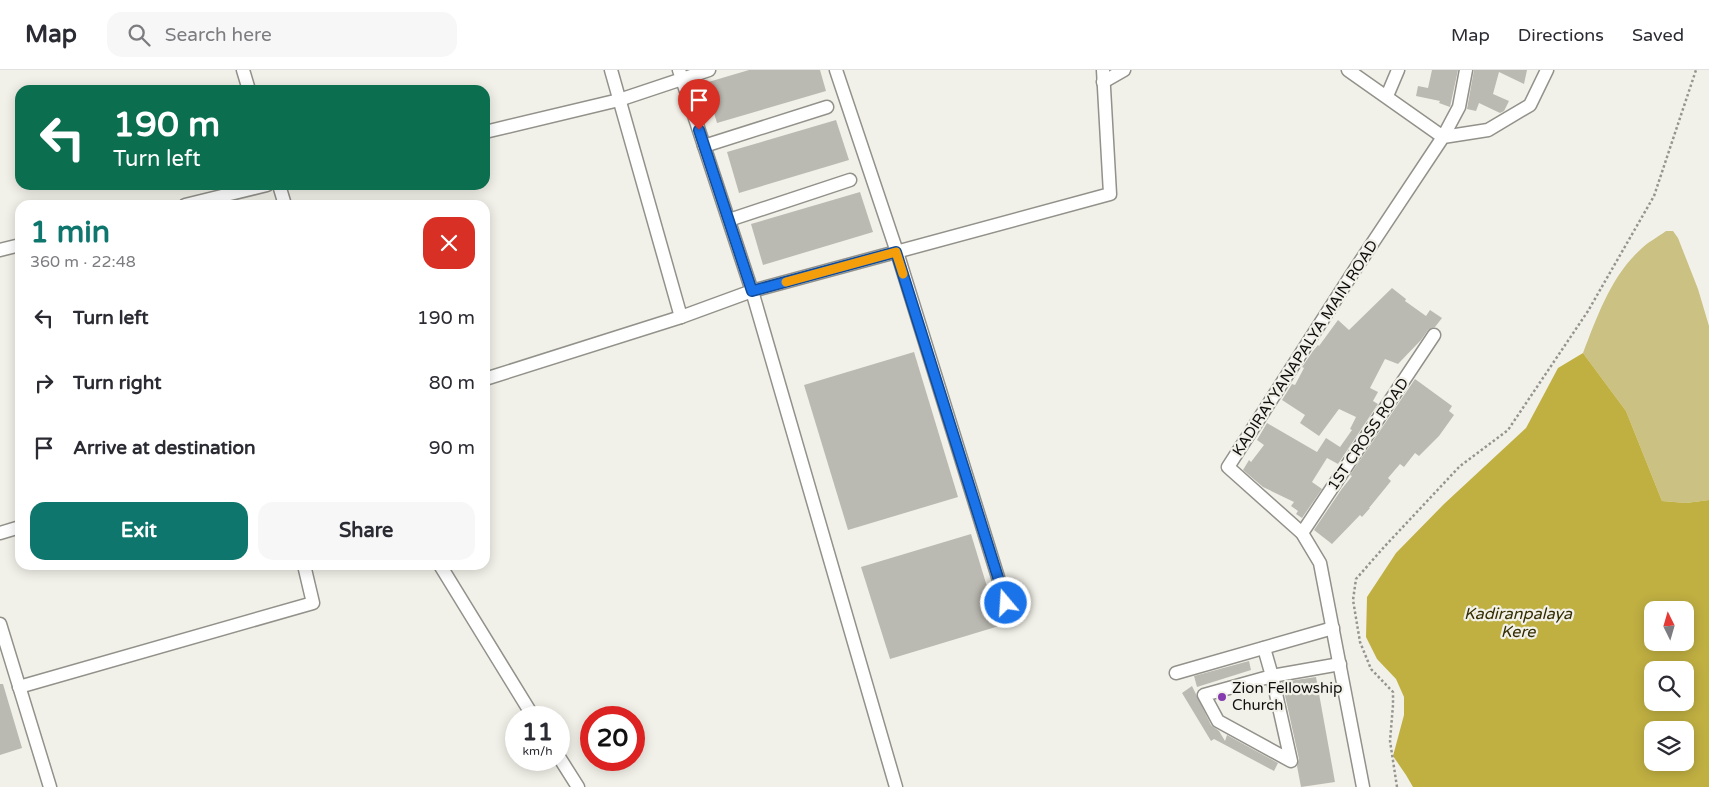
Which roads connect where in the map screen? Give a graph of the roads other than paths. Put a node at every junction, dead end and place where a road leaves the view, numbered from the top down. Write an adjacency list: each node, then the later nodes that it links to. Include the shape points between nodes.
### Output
1 (243, 70): 12 (street)
2 (611, 70): 14 (street)
3 (709, 70): 10 (street)
4 (836, 70): 25 (street)
5 (1124, 70): 11 (street)
6 (1348, 70): 13 (street)
7 (1398, 70): 13 (street)
8 (1466, 70): 17 (street, via 1459,107)
9 (1547, 70): 17 (street, via 1530,105 1488,130)
10 (680, 74): 14 (street); 18 (street)
11 (1103, 76): 25 (street, via 1110,194)
12 (248, 85)
13 (1387, 96): 17 (street)
14 (619, 100): 16 (street); 27 (street)
15 (827, 107): 18 (street)
16 (490, 131)
17 (1443, 137): 32 (street, KADIRAYYANAPALYA MAIN ROAD, via 1228,467)
18 (704, 146): 22 (street)
19 (850, 180): 22 (street)
20 (246, 190): 21 (street)
21 (206, 200)
22 (729, 220): 26 (street)
23 (15, 246): 24 (street)
24 (0, 250)
25 (896, 252): 26 (street); 35 (street)
26 (752, 291): 27 (street); 47 (street)
27 (681, 317): 29 (street)
28 (1434, 335): 32 (street, 1ST CROSS ROAD)
29 (490, 377)
30 (15, 528): 31 (street)
31 (0, 533)
32 (1302, 533): 37 (street, KADIRAYYANAPALYA MAIN ROAD, via 1320,562)
33 (305, 570): 42 (street, via 313,602)
34 (443, 570): 43 (street)
35 (1006, 603)
36 (0, 624): 42 (street)
37 (1332, 628): 38 (street); 39 (street, KADIRAYYANAPALYA MAIN ROAD)
38 (1264, 648): 40 (street); 41 (street)
39 (1340, 664): 41 (street); 48 (street, KADIRAYYANAPALYA MAIN ROAD)
40 (1176, 673)
41 (1272, 676): 41 (street, via 1204,695 1218,721 1291,761)
42 (19, 687): 45 (street)
43 (527, 706)
44 (568, 771): 46 (street)
45 (50, 787)
46 (578, 787)
47 (896, 787)
48 (1363, 787)

